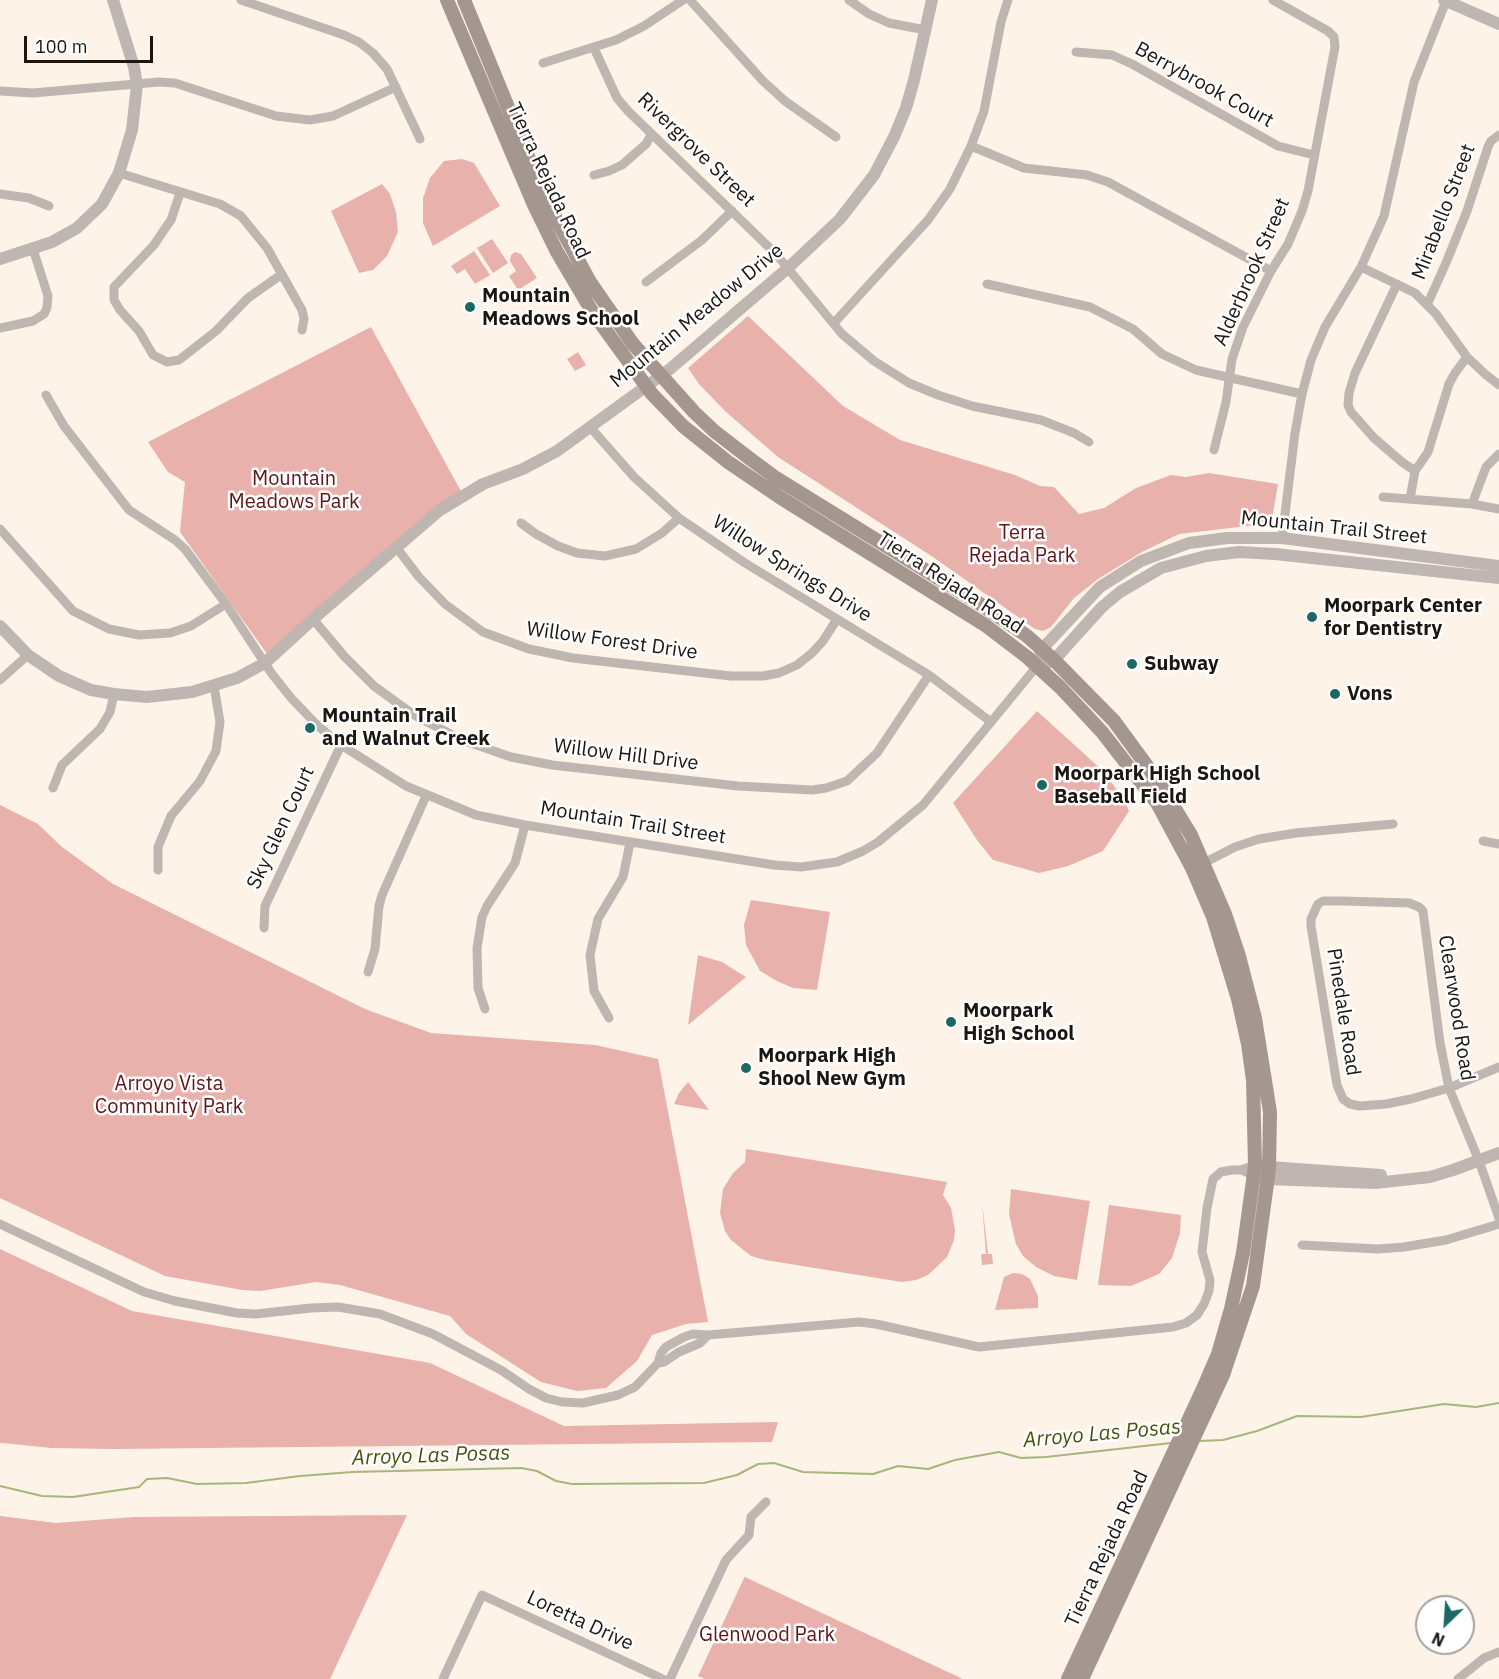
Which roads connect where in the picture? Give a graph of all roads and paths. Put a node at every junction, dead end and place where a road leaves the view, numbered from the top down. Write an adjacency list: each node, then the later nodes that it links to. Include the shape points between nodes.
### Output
1 (113, 0): 17 (street)
2 (241, 0): 18 (street, via 359,42 381,60)
3 (447, 0): 49 (main road, Tierra Rejada Road, via 557,252 593,313)
4 (464, 0): 46 (main road, Tierra Rejada Road, via 546,200 570,247 615,320)
5 (683, 0): 14 (street, via 632,33)
6 (690, 0): 22 (street, via 763,81)
7 (849, 0): 13 (street, via 889,23)
8 (932, 0): 13 (street, Mountain Meadow Drive)
9 (1008, 0): 24 (street, via 984,111)
10 (1273, 0): 25 (street, Alderbrook Street, via 1325,28 1334,37)
11 (1445, 1): 12 (street); 34 (street, via 1414,82 1384,216)
12 (1499, 24)
13 (926, 30): 35 (street, Mountain Meadow Drive, via 906,108 874,176 840,219)
14 (594, 48): 16 (street); 20 (street, Rivergrove Street, via 617,98)
15 (1076, 52): 25 (street, Berrybrook Court, via 1112,56 1132,64 1268,141)
16 (543, 63)
17 (137, 85): 18 (street, via 175,83 296,120 333,116); 19 (street, via 33,93); 26 (street, via 134,123)
18 (396, 87): 23 (street)
19 (0, 91)
20 (651, 135): 27 (street, via 622,165); 31 (street, Rivergrove Street)
21 (1499, 135): 41 (street, Mirabello Street, via 1488,147 1467,211)
22 (836, 137)
23 (420, 139)
24 (971, 146): 36 (street, via 1024,168 1087,175 1108,182); 42 (street, via 950,189 928,220)
25 (1314, 155): 36 (street, Alderbrook Street, via 1296,229)
26 (119, 173): 28 (street); 32 (street, via 90,217 67,235)
27 (594, 175)
28 (180, 193): 37 (street, via 220,204 241,216); 37 (street, via 171,220 154,245 116,284 113,295 153,355 167,362 184,357 248,298)
29 (0, 195): 30 (street, via 29,198)
30 (49, 206)
31 (732, 211): 35 (street, Rivergrove Street); 38 (street, via 702,240)
32 (33, 249): 33 (street); 43 (street, via 48,296 46,312 33,321)
33 (0, 259)
34 (1361, 267): 40 (street); 50 (street, via 1321,335)
35 (788, 268): 42 (street, Rivergrove Street); 46 (street, Mountain Meadow Drive)
36 (1271, 271): 47 (street, Alderbrook Street, via 1243,327)
37 (282, 274): 44 (street, via 303,310)
38 (646, 282)
39 (987, 284): 47 (street, via 1090,308 1123,323 1179,363)
40 (1397, 284): 41 (street); 56 (street, via 1356,373 1348,405 1368,432)
41 (1427, 305): 45 (street)
42 (834, 323): 53 (street, Rivergrove Street, via 874,361 909,383 956,401 1041,420)
43 (0, 328)
44 (302, 330)
45 (1467, 357): 48 (street); 56 (street, via 1449,384 1428,452)
46 (661, 376): 49 (street, Mountain Meadow Drive); 72 (main road, Tierra Rejada Road, via 714,431 776,478 980,604)
47 (1229, 377): 50 (street); 54 (street, Alderbrook Street)
48 (1499, 385)
49 (646, 386): 52 (street, Mountain Meadow Drive); 76 (main road, Tierra Rejada Road, via 683,426 728,462 985,625)
50 (1302, 394): 64 (street)
51 (46, 395): 68 (street, Mountain Trail Street, via 64,426 129,510 185,549)
52 (590, 427): 61 (street, Willow Springs Drive, via 655,499); 65 (street, Mountain Meadow Drive, via 532,465 463,495 429,518)
53 (1089, 442)
54 (1214, 450)
55 (1499, 454): 59 (street, via 1486,467)
56 (1415, 471): 58 (street)
57 (1383, 497): 58 (street)
58 (1410, 498): 59 (street)
59 (1472, 504): 60 (street)
60 (1499, 509)
61 (679, 518): 62 (street, via 636,549 605,556 558,546); 70 (street, Willow Springs Drive)
62 (521, 523)
63 (0, 529): 68 (street, via 73,612 109,629 139,635 170,633 191,626)
64 (1282, 538): 66 (street, Mountain Trail Street); 72 (street, Mountain Trail Street, via 1202,541 1141,561 1100,587)
65 (396, 548): 69 (street, Mountain Meadow Drive); 70 (street, Willow Forest Drive, via 435,594 483,632 529,649 573,658 731,676 763,676 797,665 823,641)
66 (1499, 566)
67 (1499, 578): 74 (street, Mountain Trail Street, via 1275,554 1239,552 1206,556 1161,568 1120,592 1101,607)
68 (226, 604): 75 (street, Mountain Trail Street)
69 (313, 619): 75 (street, Mountain Meadow Drive); 77 (street, Willow Hill Drive, via 374,686 414,715 462,740 511,757 552,765 738,786 802,791 847,781 877,753)
70 (837, 619): 77 (street, Willow Springs Drive)
71 (0, 626): 73 (street, Mountain Meadow Drive)
72 (1042, 649): 74 (main road, Tierra Rejada Road); 76 (street, Mountain Trail Street)
73 (28, 655): 78 (street); 80 (street, Mountain Meadow Drive, via 85,688)
74 (1054, 660): 76 (street, Mountain Trail Street); 90 (main road, Tierra Rejada Road, via 1132,744 1181,817)
75 (265, 663): 79 (street, Mountain Meadow Drive); 82 (street, Mountain Trail Street, via 292,699)
76 (1037, 666): 81 (street, Mountain Trail Street); 90 (main road, Tierra Rejada Road, via 1123,756)
77 (929, 675): 81 (street, Willow Springs Drive)
78 (0, 680)
79 (214, 686): 80 (street, Mountain Meadow Drive, via 175,695); 91 (street, via 220,722 216,751 200,781 171,816 158,847)
80 (114, 694): 83 (street, via 100,729 62,765)
81 (991, 722): 88 (street, Mountain Trail Street, via 923,805 878,842 842,860 784,866)
82 (341, 745): 84 (street, Mountain Trail Street); 93 (street, Sky Glen Court, via 265,906)
83 (53, 788)
84 (426, 796): 86 (street, Mountain Trail Street, via 476,814); 94 (street, via 382,895)
85 (1393, 824): 90 (street, via 1258,839)
86 (525, 825): 88 (street, Mountain Trail Street); 95 (street, via 515,863 482,917 477,948 478,988)
87 (1483, 841): 89 (street)
88 (630, 843): 96 (street, via 623,877 598,919 590,955 594,991)
89 (1499, 844)
90 (1198, 866): 102 (main road, Tierra Rejada Road, via 1225,914 1255,1018 1270,1112)
91 (158, 870)
92 (1314, 910): 98 (street, Clearwood Road, via 1323,901 1343,900 1409,903 1422,909); 98 (street, Pinedale Road, via 1311,926 1340,1095 1355,1105 1378,1104)
93 (264, 928)
94 (368, 972)
95 (485, 1009)
96 (609, 1018)
97 (1499, 1067): 98 (street, Pinedale Road)
98 (1449, 1088): 101 (street, Clearwood Road)
99 (1499, 1146): 101 (street)
100 (1499, 1153): 101 (street)
101 (1478, 1158): 102 (street, via 1430,1177 1393,1182 1364,1183); 103 (street, Clearwood Road)
102 (1258, 1172): 104 (street, via 1232,1170 1213,1179 1202,1252 1209,1291 1197,1315 1173,1328 994,1347 859,1322 693,1334 666,1347 658,1364 635,1387 583,1403 546,1398 433,1334 380,1314 338,1307 237,1313 175,1301 144,1292); 107 (main road, Tierra Rejada Road, via 1252,1286)
103 (1499, 1218)
104 (0, 1224)
105 (1499, 1224): 106 (street, via 1446,1240 1404,1247)
106 (1302, 1245)
107 (1224, 1354): 113 (main road, Tierra Rejada Road); 114 (main road, Tierra Rejada Road, via 1176,1479)
108 (766, 1502): 112 (street, via 751,1517 748,1535 726,1560)
109 (1499, 1652): 115 (street, via 1484,1658)
110 (443, 1679): 111 (street, Loretta Drive, via 482,1595)
111 (663, 1679)
112 (670, 1679)
113 (1068, 1679)
114 (1082, 1679)
115 (1458, 1679)

